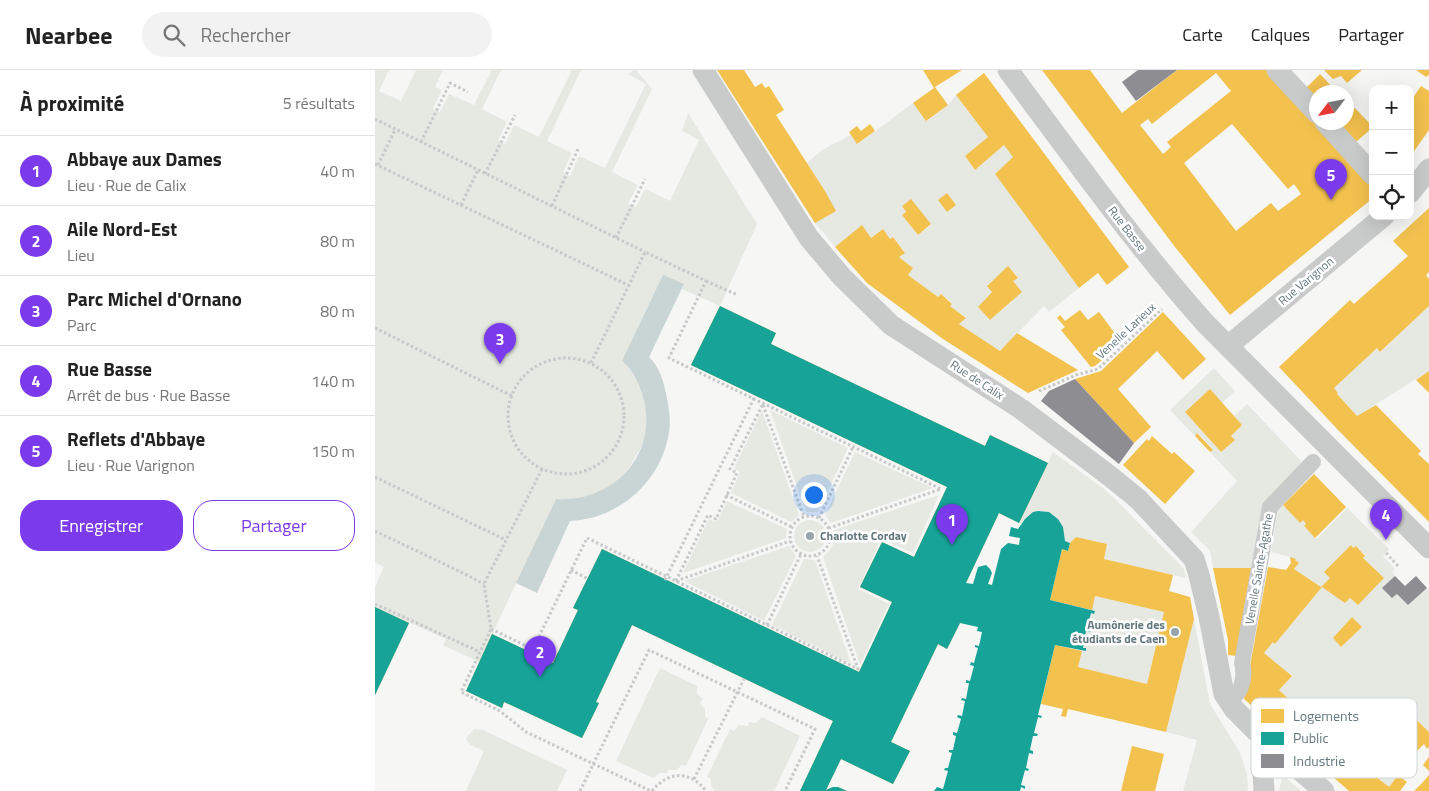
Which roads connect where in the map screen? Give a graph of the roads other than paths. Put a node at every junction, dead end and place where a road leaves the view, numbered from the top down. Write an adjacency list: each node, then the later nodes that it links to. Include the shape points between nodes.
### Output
1 (703, 70): 13 (street, Rue de Calix, via 809,238 842,277 891,325 1021,409 1111,477 1138,499 1193,559 1209,617)
2 (1008, 70): 10 (street, Rue Basse, via 1140,247)
3 (1277, 70): 4 (street)
4 (1309, 104)
5 (1332, 130): 7 (street)
6 (1429, 169): 8 (street)
7 (1369, 171)
8 (1414, 187)
9 (1379, 220): 10 (street, Rue Varignon)
10 (1228, 346): 12 (street, Rue Basse)
11 (1313, 462): 13 (street, Venelle Sainte-Agathe, via 1271,507)
12 (1429, 548)
13 (1234, 677): 14 (street, via 1234,709)
14 (1251, 726)
15 (1264, 778): 17 (street)
16 (1309, 778): 18 (street)
17 (1264, 791)
18 (1324, 791)

